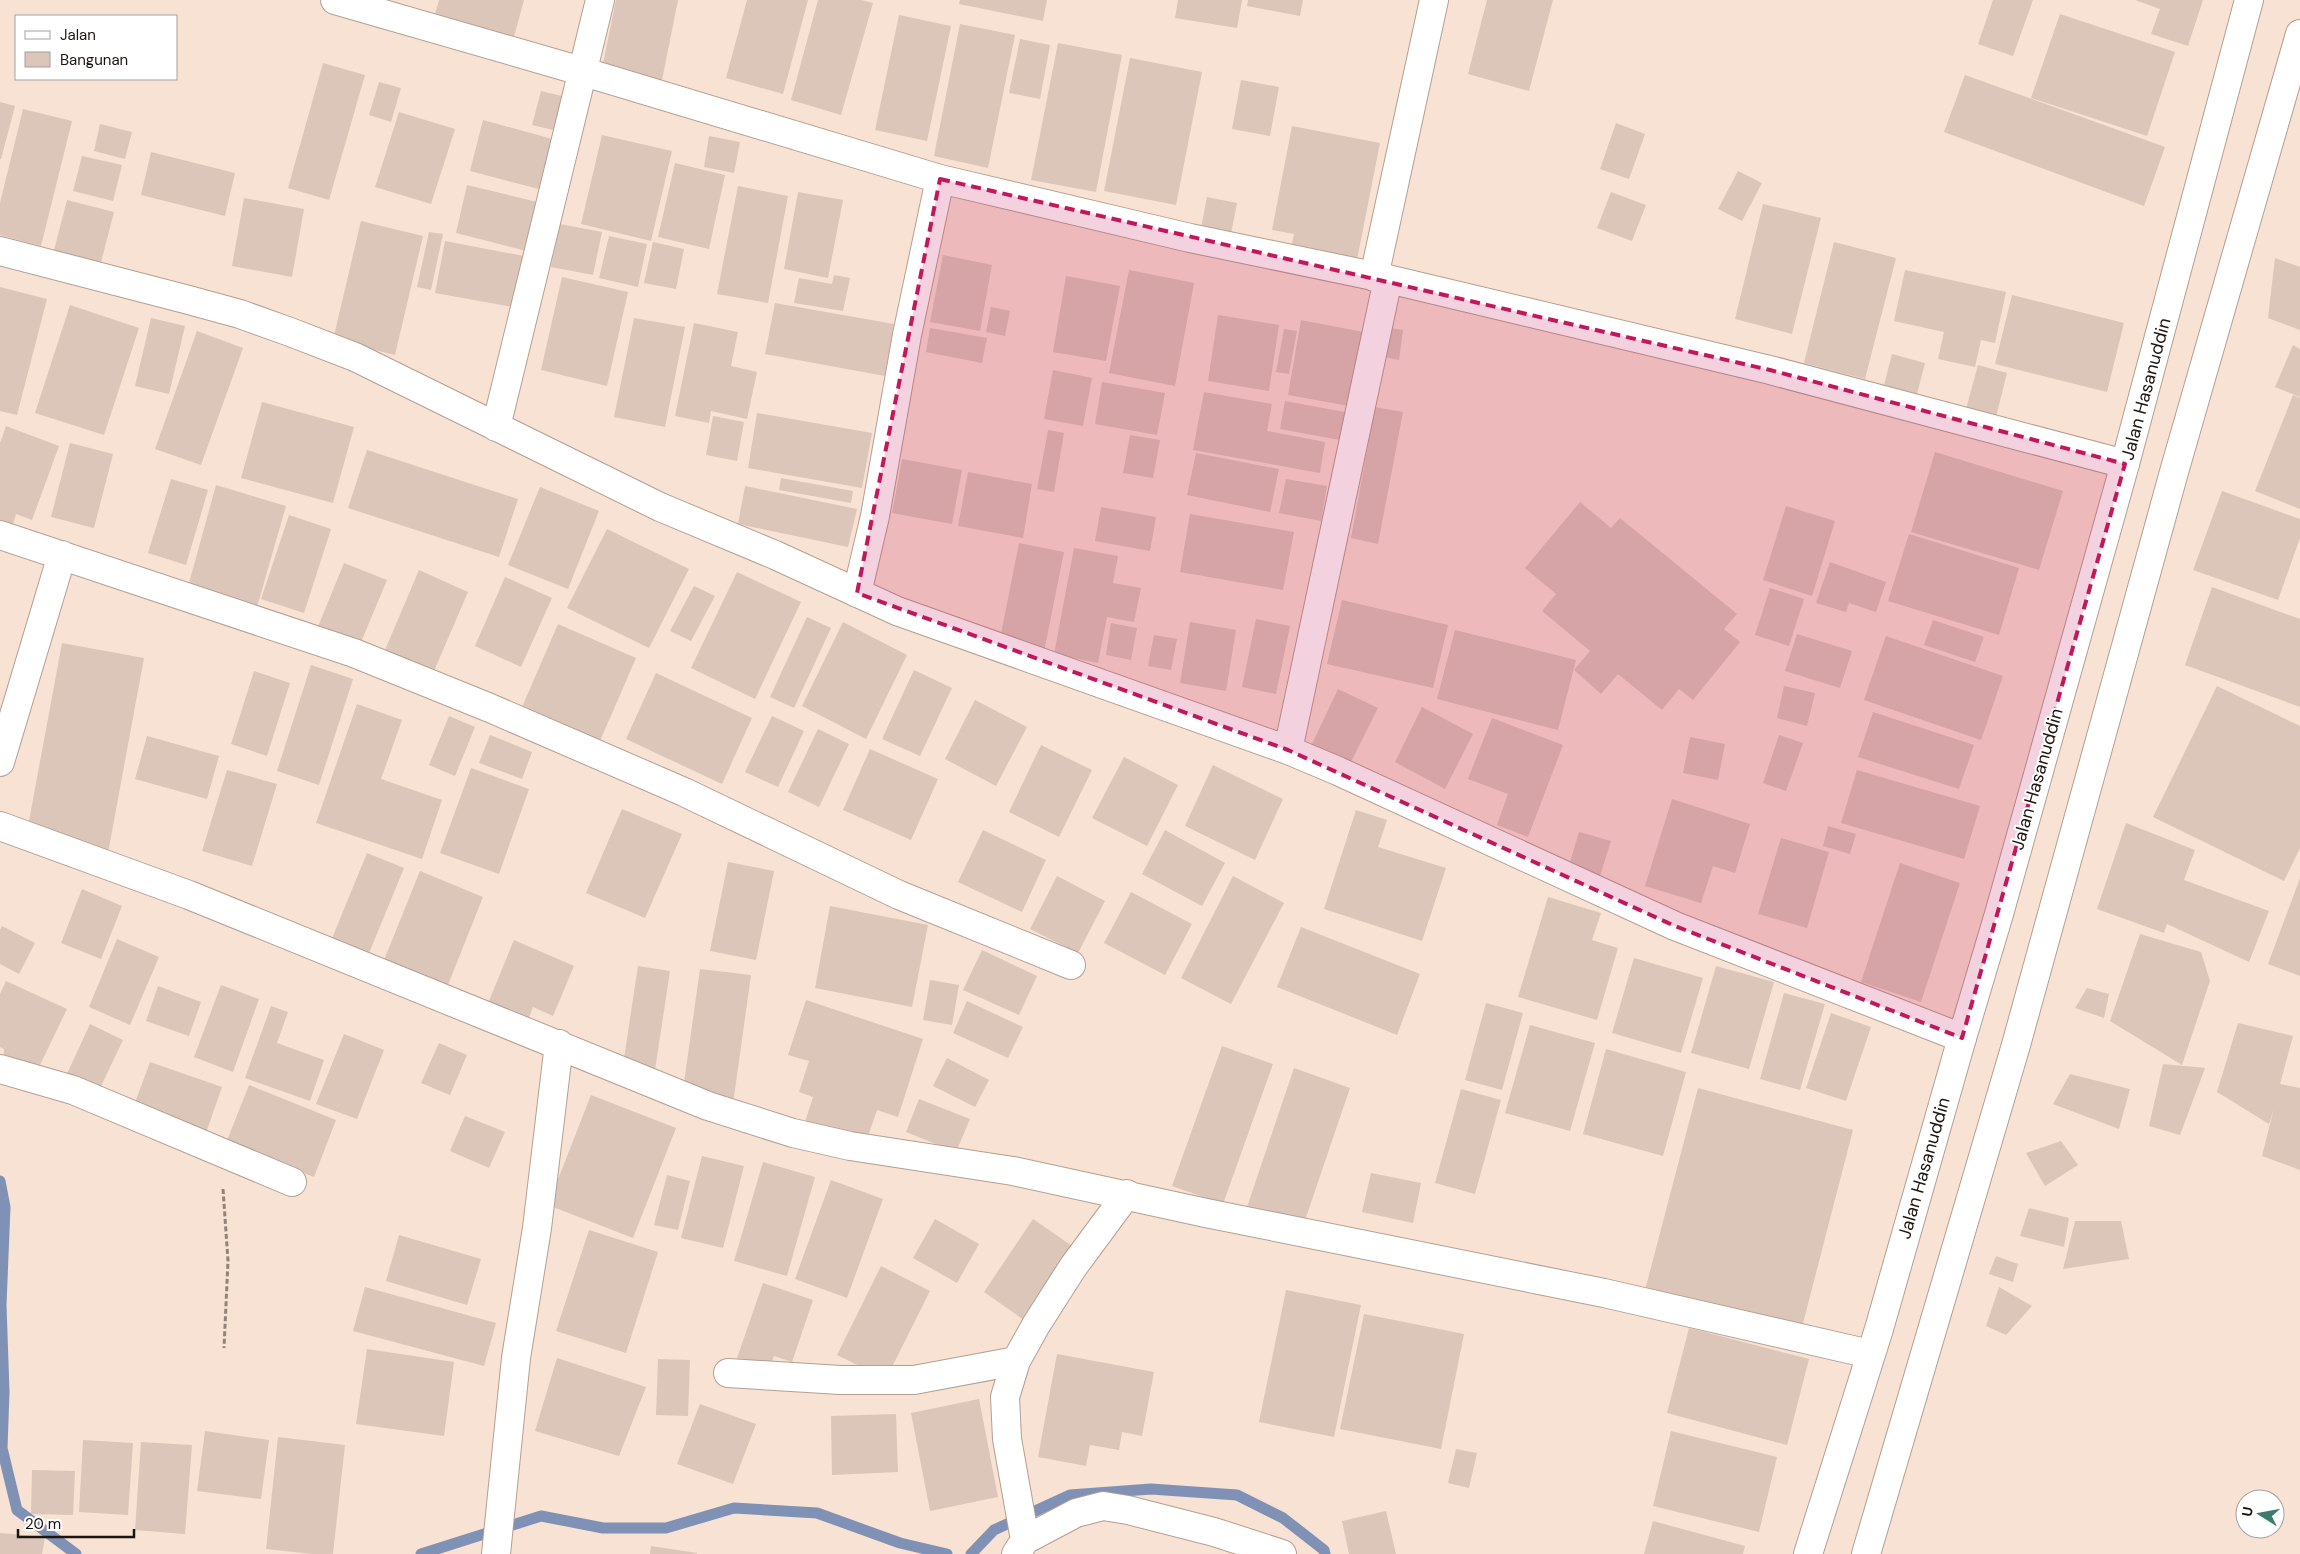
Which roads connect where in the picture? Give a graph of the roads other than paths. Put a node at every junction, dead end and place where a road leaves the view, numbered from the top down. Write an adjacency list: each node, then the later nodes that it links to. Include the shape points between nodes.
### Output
1 (334, 0): 6 (street)
2 (600, 0): 6 (street)
3 (1434, 0): 9 (street)
4 (2249, 0): 11 (street, Jalan Hasanuddin)
5 (2300, 34): 31 (street, via 2168,490 2016,1045)
6 (581, 71): 7 (street); 10 (street)
7 (940, 178): 9 (street, via 1190,238); 14 (street, via 907,335 875,516)
8 (0, 251): 10 (street, via 240,314 355,357)
9 (1381, 278): 11 (street, via 1770,370); 15 (street)
10 (496, 427): 14 (street, via 660,507)
11 (2125, 464): 19 (street, Jalan Hasanuddin)
12 (0, 536): 13 (street)
13 (62, 555): 16 (street); 18 (street, via 354,653 490,708 684,792 899,895)
14 (856, 593): 15 (street)
15 (1288, 750): 19 (street, via 1675,926)
16 (0, 762)
17 (0, 826): 20 (street, via 189,895)
18 (1071, 965)
19 (1962, 1038): 24 (street, Jalan Hasanuddin)
20 (558, 1044): 23 (street, via 708,1106 793,1133); 28 (street, via 537,1228 516,1358)
21 (9, 1071): 22 (street, via 73,1090)
22 (292, 1182)
23 (1127, 1194): 24 (street, via 1206,1213 1604,1293); 25 (street, via 1073,1267)
24 (1870, 1354): 30 (street, Jalan Hasanuddin)
25 (1016, 1360): 26 (street, via 914,1380 840,1380); 27 (street, via 1005,1396 1007,1439 1017,1491)
26 (728, 1373)
27 (1022, 1544): 29 (street, via 1076,1513 1103,1506 1214,1532)
28 (496, 1554)
29 (1282, 1554)
30 (1808, 1554)
31 (1866, 1554)

